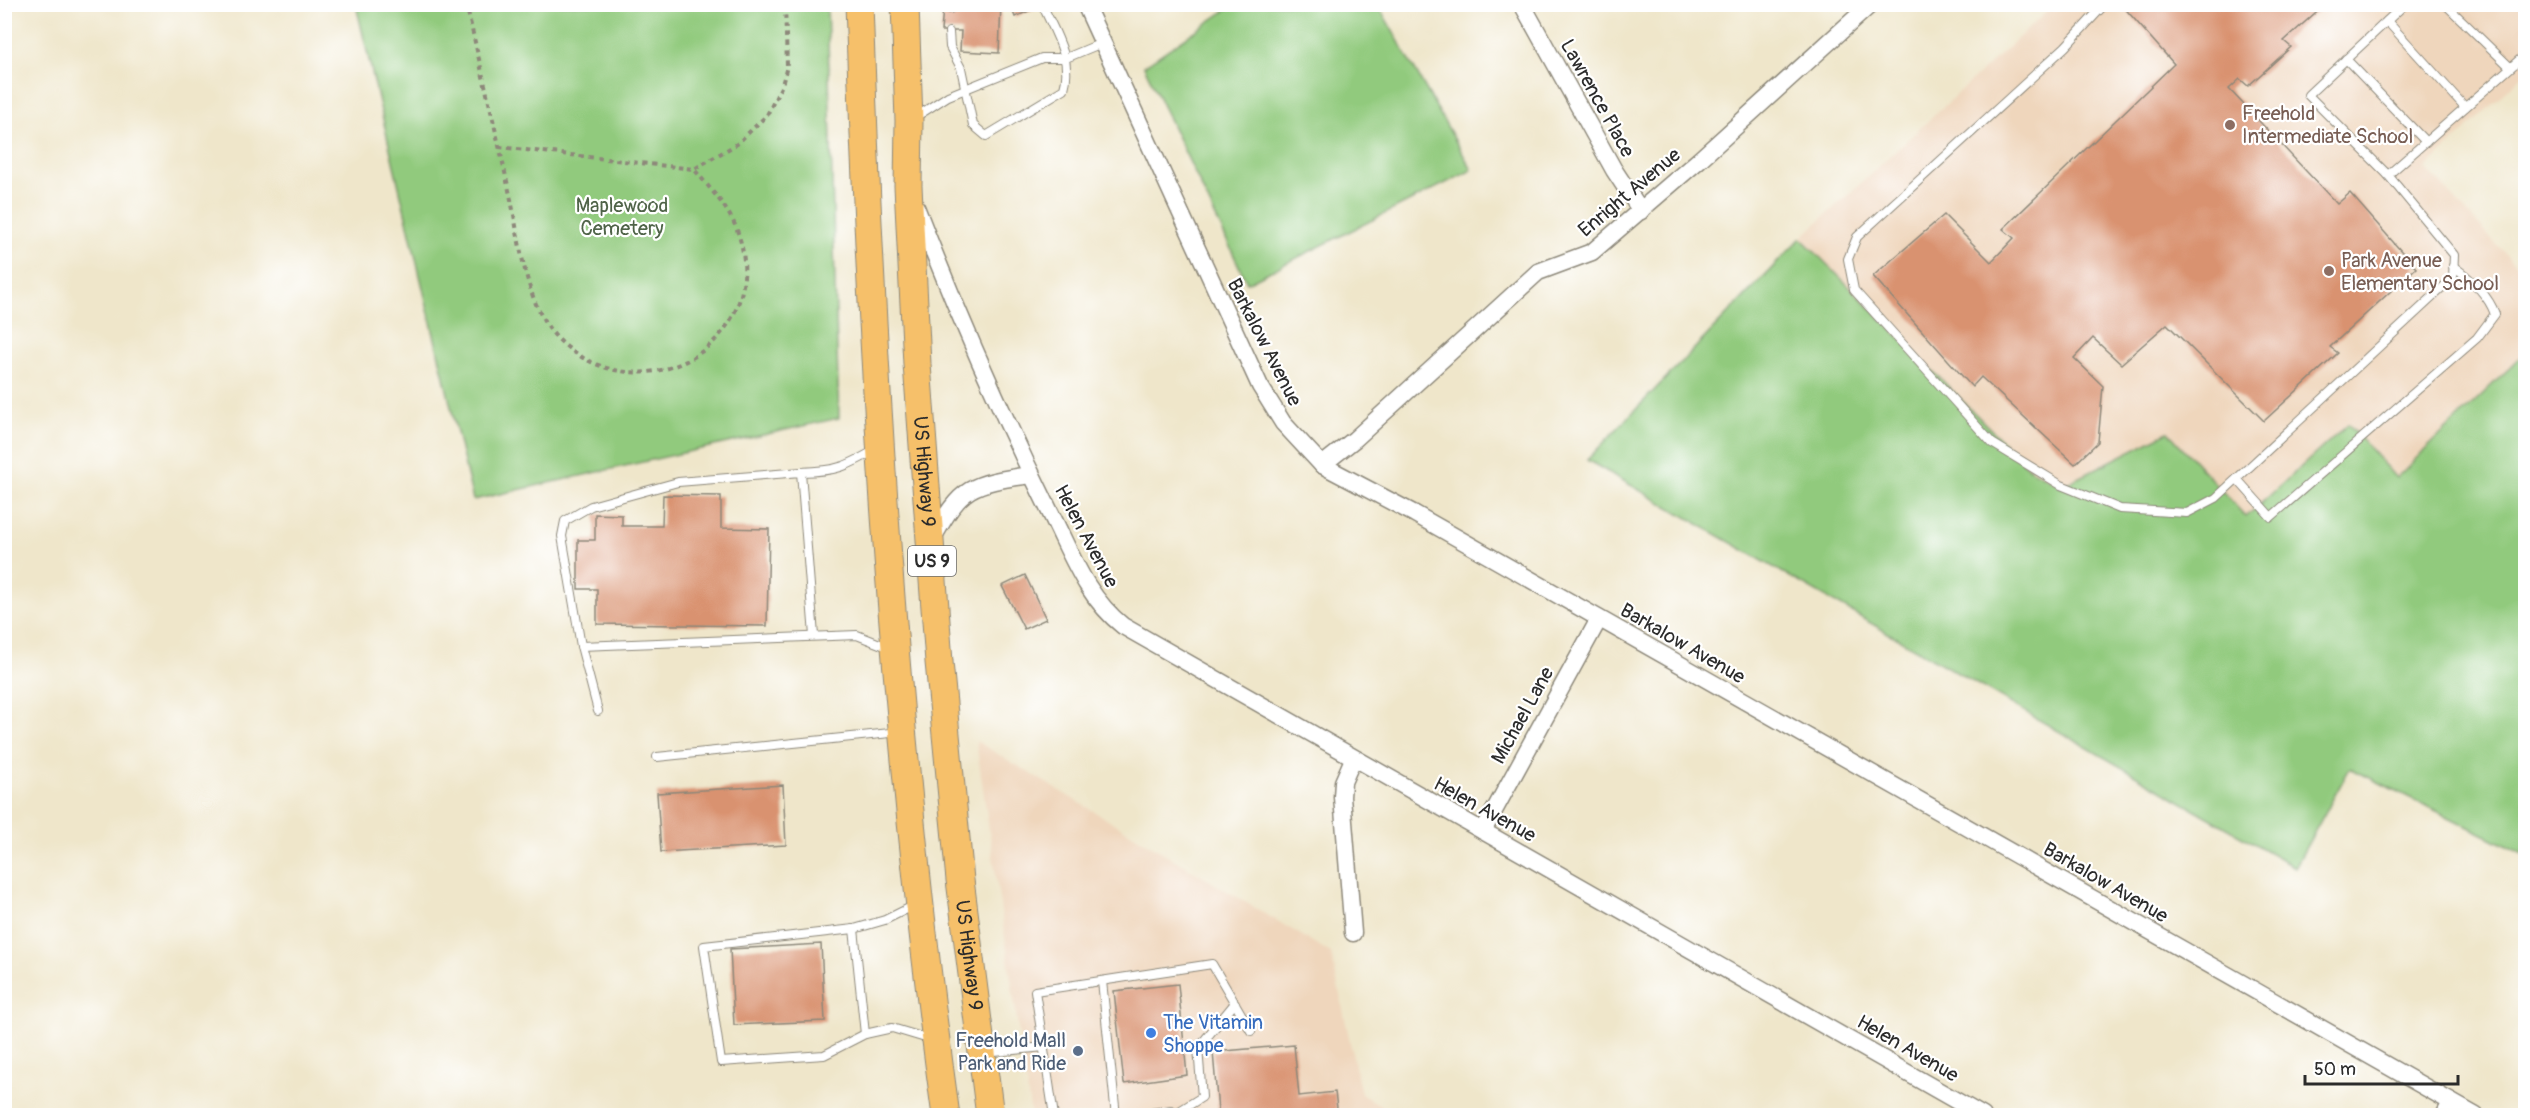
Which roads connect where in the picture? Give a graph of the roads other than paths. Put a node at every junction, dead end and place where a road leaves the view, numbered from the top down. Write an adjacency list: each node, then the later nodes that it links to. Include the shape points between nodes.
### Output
1 (859, 4): 25 (highway, US Highway 9 / US 9)
2 (905, 4): 19 (highway, US Highway 9 / US 9)
3 (1042, 4): 14 (lane)
4 (1084, 4): 12 (street, Barkalow Avenue)
5 (1522, 4): 23 (street, Lawrence Place)
6 (1871, 4): 23 (street, Enright Avenue)
7 (2105, 4): 29 (lane, via 2064,47 1857,237 1848,259 1854,290 1992,443 2061,485 2120,509 2187,513 2216,498)
8 (2405, 4): 10 (lane)
9 (2445, 4): 16 (lane)
10 (2387, 21): 15 (lane); 18 (lane)
11 (950, 32): 17 (lane, via 950,47 961,68)
12 (1102, 43): 14 (lane); 26 (street, Barkalow Avenue, via 1260,386 1283,423)
13 (2526, 54): 16 (lane)
14 (1066, 58): 17 (lane, via 1042,58); 17 (lane, via 1064,89 986,136 973,125)
15 (2346, 59): 20 (lane); 21 (lane, via 2308,95)
16 (2510, 67): 18 (lane)
17 (964, 90): 19 (lane)
18 (2465, 108): 20 (lane)
19 (909, 121): 22 (highway, US Highway 9 / US 9)
20 (2426, 142): 21 (lane)
21 (2388, 176): 24 (lane, via 2454,255)
22 (908, 186): 28 (street, Helen Avenue, via 940,271); 30 (highway, US Highway 9 / US 9)
23 (1641, 211): 26 (street, Enright Avenue, via 1592,252 1538,272)
24 (2453, 266): 29 (lane, via 2452,278); 29 (lane, via 2492,305 2495,314 2477,338 2271,517)
25 (880, 447): 27 (lane, via 831,471); 34 (highway, US Highway 9 / US 9)
26 (1322, 465): 31 (street, Barkalow Avenue)
27 (801, 472): 32 (lane); 33 (lane, via 693,479 591,506 570,516 562,527 562,545)
28 (1031, 475): 30 (street, Helen Avenue, via 993,480 965,492 946,515); 38 (street, Helen Avenue, via 1084,581 1109,615)
29 (2237, 479)
30 (931, 543): 49 (highway, US Highway 9 / US 9, via 960,880)
31 (1599, 619): 39 (street, Michael Lane); 50 (street, Barkalow Avenue)
32 (814, 636): 33 (lane); 34 (lane, via 857,635)
33 (581, 646): 35 (lane)
34 (895, 650): 36 (highway, US Highway 9 / US 9)
35 (598, 711)
36 (903, 732): 37 (lane); 40 (highway, US Highway 9 / US 9)
37 (657, 757)
38 (1353, 759): 39 (street, Helen Avenue); 42 (street, via 1343,782 1342,797)
39 (1483, 831): 57 (street, Helen Avenue)
40 (921, 902): 41 (lane, via 885,920); 47 (highway, US Highway 9 / US 9)
41 (854, 929): 46 (lane); 46 (lane, via 704,946 721,1062 824,1055)
42 (1353, 933)
43 (1102, 981): 44 (lane, via 1212,964); 48 (lane, via 1035,991); 55 (lane)
44 (1235, 1003): 45 (lane); 51 (lane, via 1198,1048 1202,1097)
45 (1251, 1031)
46 (865, 1034): 47 (lane, via 892,1028)
47 (936, 1041): 52 (highway, US Highway 9 / US 9)
48 (1044, 1047): 49 (lane); 54 (lane)
49 (981, 1054): 53 (highway, US Highway 9 / US 9)
50 (2448, 1109): 58 (street, Barkalow Avenue)
51 (1180, 1114): 56 (lane, via 1171,1110)
52 (946, 1116)
53 (990, 1116)
54 (1054, 1116)
55 (1116, 1116)
56 (1131, 1116)
57 (1983, 1116)
58 (2476, 1116)

